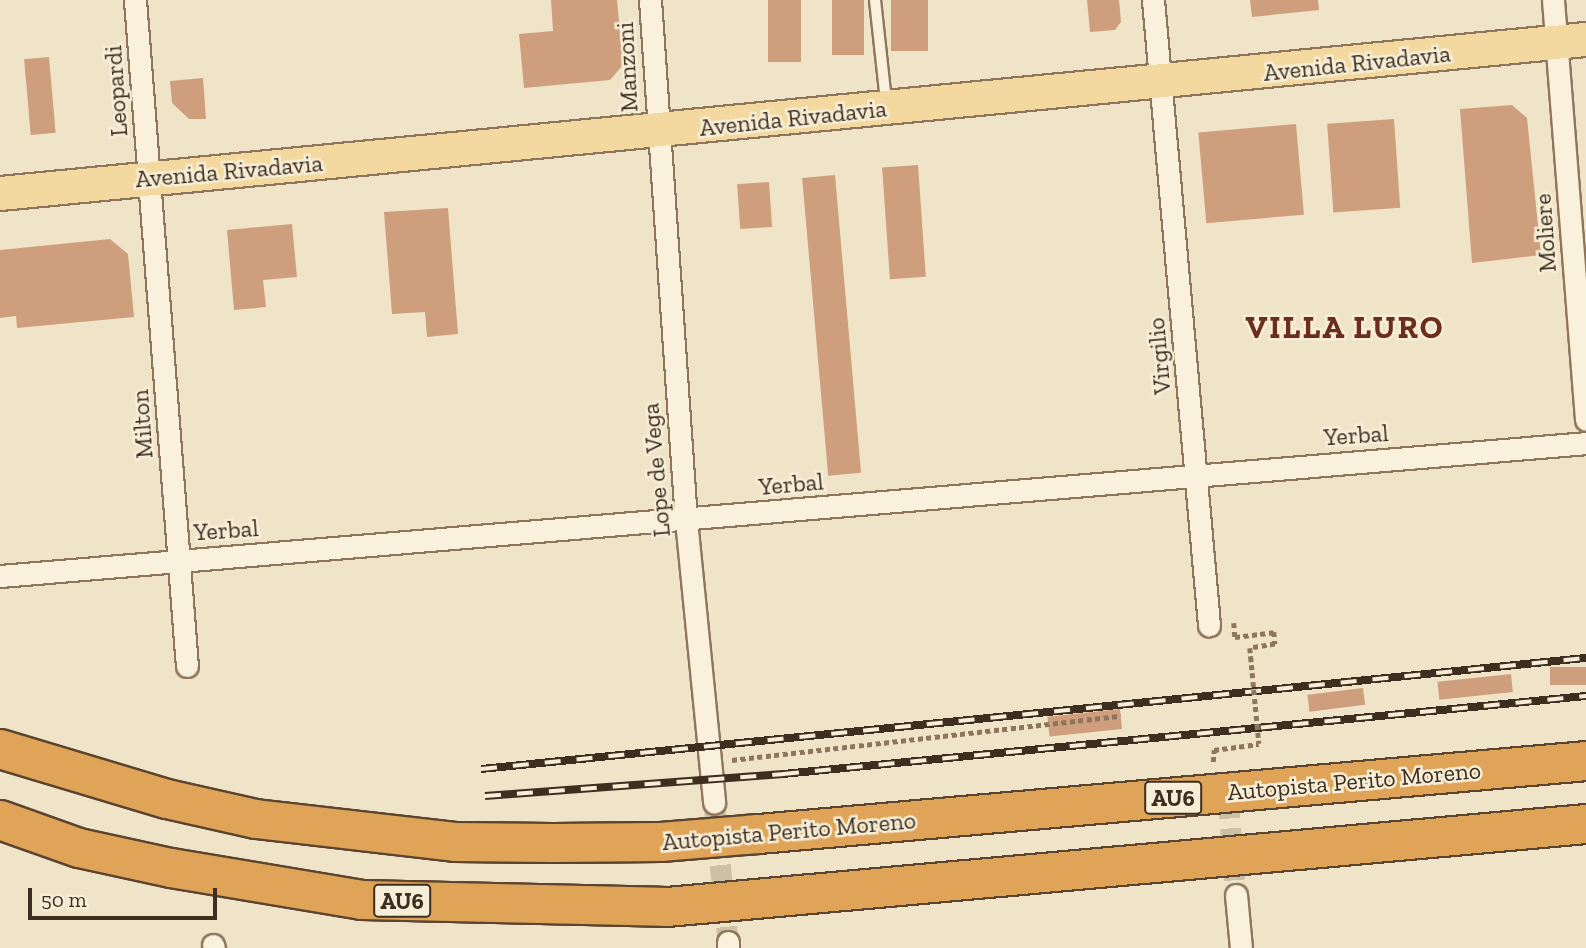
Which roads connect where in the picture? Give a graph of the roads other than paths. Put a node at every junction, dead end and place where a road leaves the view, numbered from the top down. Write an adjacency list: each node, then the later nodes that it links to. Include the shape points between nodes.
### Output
1 (135, 0): 10 (street, Leopardi)
2 (650, 0): 9 (street, Manzoni)
3 (875, 0): 8 (lane)
4 (1153, 0): 7 (street, Virgilio)
5 (1553, 0): 6 (street, Moliere)
6 (1571, 41): 7 (main road, Avenida Rivadavia); 12 (street, Moliere)
7 (1161, 83): 8 (main road, Avenida Rivadavia); 14 (street, Virgilio)
8 (887, 109): 9 (main road, Avenida Rivadavia)
9 (657, 132): 10 (main road, Avenida Rivadavia); 15 (street, Lope de Vega)
10 (149, 178): 11 (main road, Avenida Rivadavia); 16 (street, Milton)
11 (0, 193)
12 (1586, 420)
13 (1586, 443): 14 (street, Yerbal)
14 (1195, 473): 15 (street, Yerbal); 18 (street, Virgilio)
15 (686, 520): 16 (street, Yerbal); 22 (street, Lope de Vega)
16 (178, 560): 17 (street, Yerbal); 19 (street, Milton)
17 (0, 576)
18 (1209, 625)
19 (187, 666)
20 (0, 749): 21 (highway, Autopista Perito Moreno / AU6, bridge, via 167,799 256,819 455,842 553,843 747,835)
21 (1586, 761)
22 (714, 803)
23 (0, 820): 24 (highway, AU6, bridge, via 79,848 265,887 348,898 653,907)
24 (1586, 824)
25 (1236, 895): 26 (street)
26 (1241, 948)

